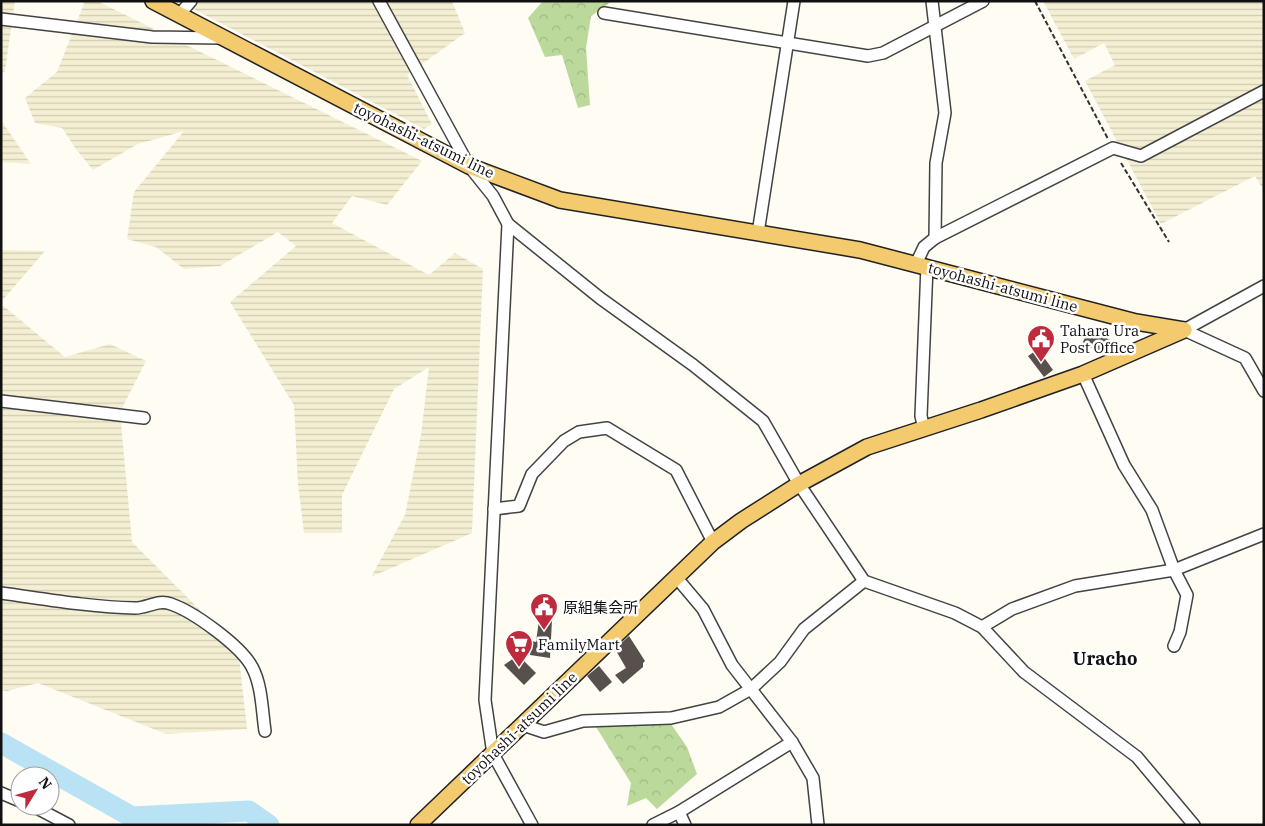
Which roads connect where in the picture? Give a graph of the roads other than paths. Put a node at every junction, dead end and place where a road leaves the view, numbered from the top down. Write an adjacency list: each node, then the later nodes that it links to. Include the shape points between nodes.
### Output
1 (153, 1): 8 (main road, toyohashi-atsumi line)
2 (191, 1): 8 (street)
3 (379, 1): 14 (street)
4 (794, 1): 12 (street)
5 (932, 1): 10 (street)
6 (984, 1): 10 (street)
7 (604, 13): 12 (street)
8 (178, 15): 11 (main road, toyohashi-atsumi line)
9 (1, 19): 11 (street, via 152,37)
10 (936, 26): 12 (street, via 883,53 868,56); 17 (street, via 945,113 936,163)
11 (222, 38): 14 (main road, toyohashi-atsumi line)
12 (786, 42): 16 (street)
13 (1264, 91): 17 (street, via 1141,156 1113,148)
14 (469, 166): 15 (street, via 493,196); 16 (main road, toyohashi-atsumi line, via 560,200)
15 (508, 224): 26 (street, via 763,421); 27 (street)
16 (758, 233): 18 (main road, toyohashi-atsumi line, via 860,250)
17 (935, 238): 18 (street, via 924,247)
18 (922, 265): 20 (main road, toyohashi-atsumi line, via 1136,322); 25 (street)
19 (1264, 286): 20 (street)
20 (1184, 330): 21 (main road, toyohashi-atsumi line); 22 (street, via 1245,358)
21 (1083, 374): 25 (main road, toyohashi-atsumi line); 30 (street, via 1124,465 1152,510)
22 (1264, 391)
23 (1, 401): 24 (street)
24 (144, 418)
25 (924, 429): 26 (main road, toyohashi-atsumi line, via 867,447)
26 (799, 484): 29 (main road, toyohashi-atsumi line); 32 (street)
27 (494, 509): 29 (street, via 519,506 532,474 564,441 579,432 607,428 676,470); 40 (street, via 485,700)
28 (1264, 534): 30 (street)
29 (713, 542): 31 (main road, toyohashi-atsumi line)
30 (1174, 570): 34 (street, via 1075,586 1012,608); 35 (street, via 1187,595)
31 (676, 576): 36 (street, via 702,609 732,665); 37 (main road, toyohashi-atsumi line)
32 (864, 581): 34 (street, via 955,613); 36 (street, via 804,629 780,662)
33 (1, 593): 38 (street, via 105,606 145,607 159,601 172,604 206,622 252,667)
34 (982, 627): 43 (street, via 1024,672 1137,757)
35 (1174, 646)
36 (752, 689): 37 (street, via 719,707 671,718 583,721 544,732); 39 (street)
37 (523, 725): 40 (main road, toyohashi-atsumi line)
38 (265, 731)
39 (792, 742): 41 (street); 49 (street, via 813,778)
40 (493, 754): 45 (main road, toyohashi-atsumi line); 46 (street)
41 (679, 812): 47 (street); 48 (street)
42 (52, 816): 44 (street)
43 (1189, 824)
44 (69, 825)
45 (418, 825)
46 (532, 825)
47 (653, 825)
48 (685, 825)
49 (818, 825)

